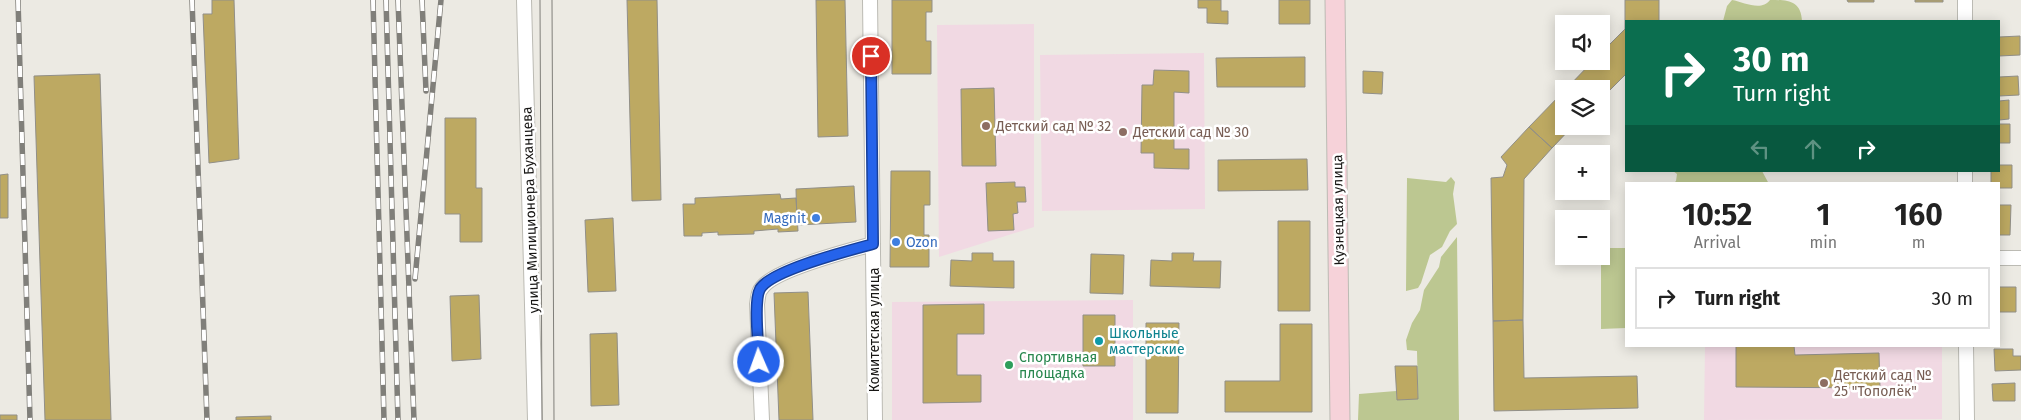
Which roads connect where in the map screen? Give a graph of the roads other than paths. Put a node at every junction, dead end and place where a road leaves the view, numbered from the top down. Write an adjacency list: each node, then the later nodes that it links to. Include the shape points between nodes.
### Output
1 (524, 0): 10 (street, улица Милиционера Буханцева)
2 (870, 0): 6 (street, Комитетская улица)
3 (1335, 0): 13 (street, Кузнецкая улица)
4 (1965, 0): 5 (street)
5 (1965, 20)
6 (873, 244): 11 (street, via 823,257 770,279 760,289 757,304); 12 (street, Комитетская улица)
7 (2000, 258): 8 (street)
8 (2021, 258)
9 (1966, 347): 14 (street)
10 (535, 420)
11 (762, 420)
12 (875, 420)
13 (1340, 420)
14 (1967, 420)

